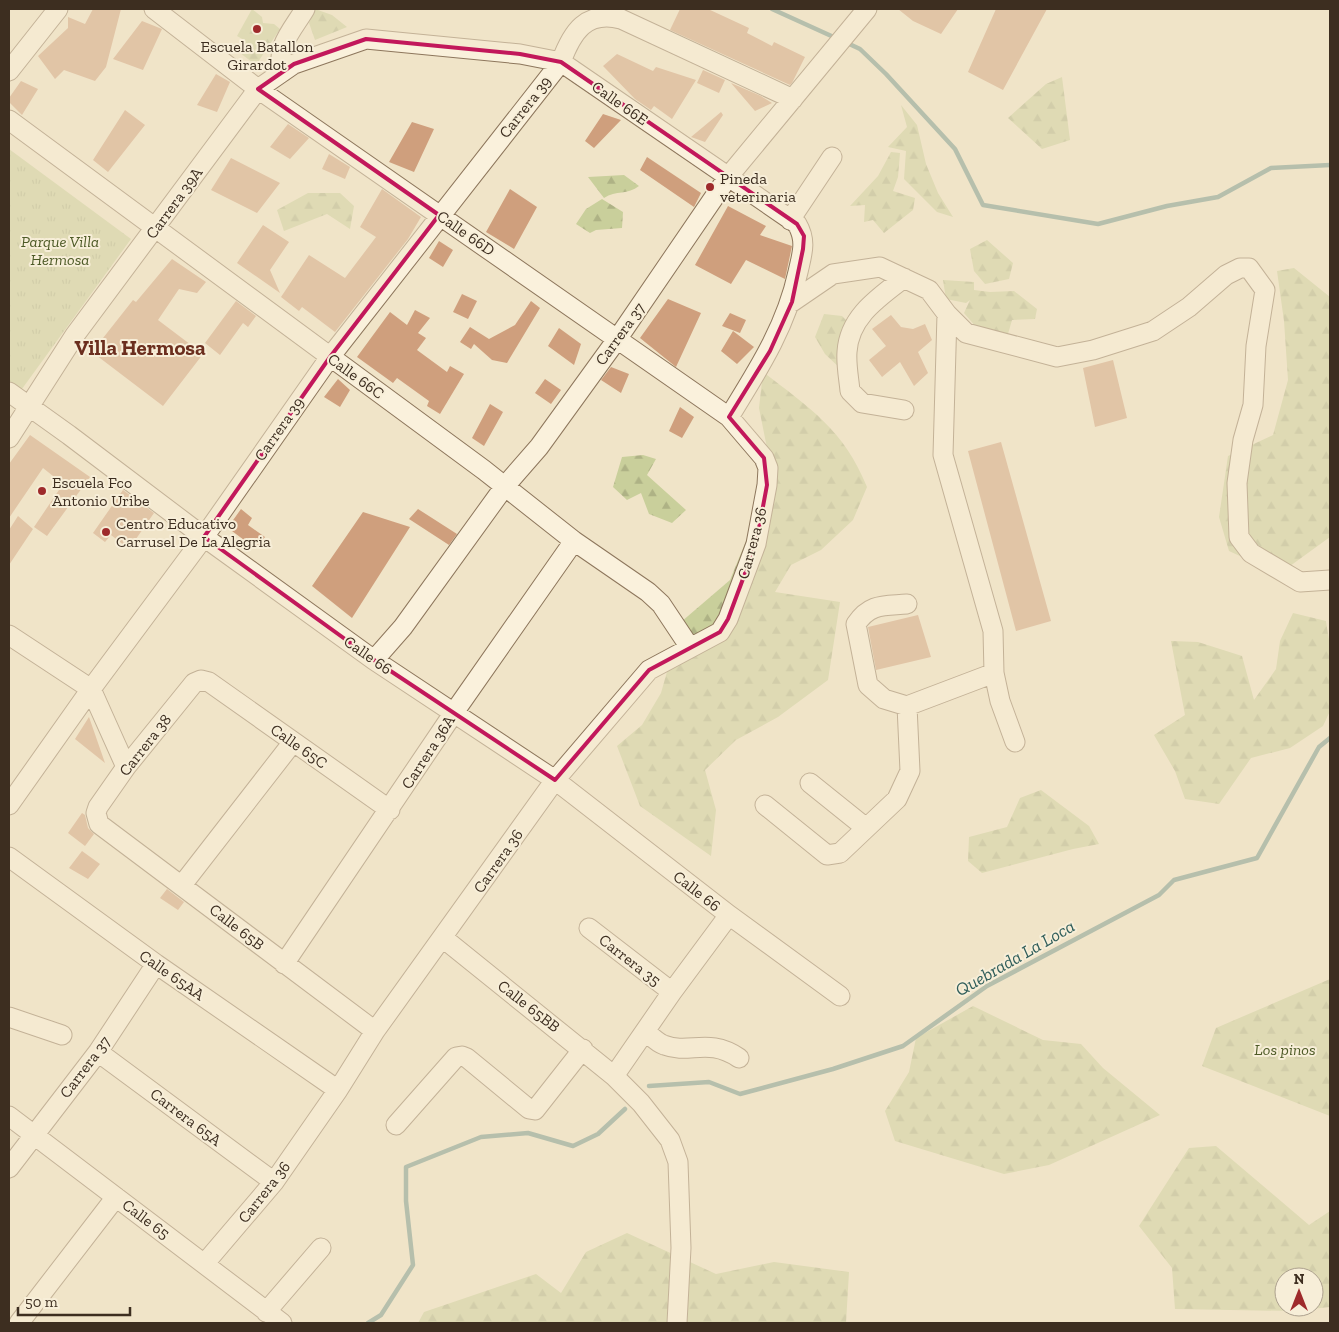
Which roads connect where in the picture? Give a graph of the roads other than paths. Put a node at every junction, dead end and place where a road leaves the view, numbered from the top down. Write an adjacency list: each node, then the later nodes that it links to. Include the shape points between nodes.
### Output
1 (58, 9): 9 (street)
2 (154, 9): 11 (street, Calle 66D)
3 (288, 9): 6 (street)
4 (306, 9): 6 (street)
5 (867, 9): 12 (street, Carrera 37)
6 (294, 27): 10 (street, via 279,53)
7 (392, 41): 8 (street, Calle 66E, via 520,54); 10 (street, Carrera 39A, via 366,39 321,53)
8 (561, 62): 12 (street, Carrera 39, via 568,43 580,29 593,18 607,16); 15 (street, Calle 66E); 16 (street, Carrera 39)
9 (9, 71)
10 (284, 71): 11 (street, Carrera 39A)
11 (258, 89): 16 (street, Calle 66D); 18 (street, Carrera 39A)
12 (793, 98): 15 (street, Carrera 37)
13 (9, 120): 18 (street, Calle 66C)
14 (832, 157): 17 (street)
15 (728, 177): 17 (street, Calle 66E); 22 (street, Carrera 37)
16 (439, 215): 22 (street, Calle 66D); 23 (street, Carrera 39)
17 (790, 220): 20 (street, Calle 66E, via 797,224 804,236)
18 (157, 227): 23 (street, Calle 66C); 25 (street, Carrera 39A, via 75,335)
19 (904, 278): 20 (street, via 880,267 833,274); 21 (street, via 929,290); 26 (street, via 856,320 847,351 850,391 862,403)
20 (792, 302): 27 (street, via 770,351)
21 (947, 314): 33 (street, via 966,333 1057,356 1093,350 1153,331 1189,307 1226,275 1248,268 1265,290 1256,346 1253,405 1243,440 1237,482 1239,537 1252,553 1300,582); 38 (street, via 943,455 993,631)
22 (618, 338): 27 (street, Calle 66D); 30 (street, Carrera 37, via 539,447)
23 (330, 356): 30 (street, Calle 66C); 31 (street, Carrera 39)
24 (9, 392): 25 (street, Calle 66)
25 (29, 407): 28 (street, Carrera 39A); 31 (street, Calle 66)
26 (904, 410)
27 (730, 417): 29 (street, Calle 66D, via 764,458)
28 (9, 438)
29 (768, 468): 36 (street, Carrera 36, via 756,544 728,619 720,632)
30 (505, 486): 32 (street, Calle 66C); 37 (street, Carrera 37, via 409,619)
31 (204, 537): 37 (street, Calle 66); 40 (street, Carrera 39)
32 (574, 541): 36 (street, Calle 66C, via 648,592 661,604); 42 (street, Carrera 36A)
33 (1330, 580)
34 (907, 604): 41 (street, via 873,607 863,613 856,624 868,685 884,699)
35 (9, 635): 40 (street)
36 (689, 646): 46 (street, Carrera 36, via 649,670)
37 (374, 660): 42 (street, Calle 66)
38 (994, 673): 41 (street); 44 (street, via 1000,702)
39 (210, 682): 43 (street, Calle 65C); 45 (street, Carrera 38, via 201,680 194,683)
40 (91, 689): 45 (street); 48 (street, Carrera 39)
41 (906, 706): 52 (street, via 910,771 897,799)
42 (455, 711): 46 (street, Calle 66); 50 (street, Carrera 36A)
43 (293, 742): 50 (street, Calle 65C); 54 (street)
44 (1015, 742)
45 (126, 767): 51 (street, Carrera 38, via 98,807)
46 (555, 780): 55 (street, Calle 66); 57 (street, Carrera 36)
47 (810, 782): 52 (street)
48 (9, 805)
49 (765, 805): 52 (street, via 828,855 840,853)
50 (390, 810): 59 (street, Carrera 36A)
51 (98, 824): 54 (street, Calle 65B)
52 (866, 828)
53 (9, 857): 58 (street, Calle 65AA)
54 (182, 885): 59 (street, Calle 65B)
55 (730, 916): 60 (street, Carrera 35); 61 (street, Calle 66)
56 (589, 928): 60 (street, Carrera 35)
57 (443, 938): 63 (street, Carrera 36); 66 (street, Calle 65BB)
58 (156, 964): 67 (street, Carrera 37); 70 (street, Calle 65AA)
59 (284, 964): 63 (street, Calle 65B)
60 (672, 992): 64 (street, Carrera 35)
61 (840, 996)
62 (9, 1017): 65 (street)
63 (375, 1031): 70 (street, Carrera 36)
64 (645, 1031): 68 (street, via 663,1045 711,1047 726,1050); 69 (street, Carrera 35)
65 (62, 1035)
66 (583, 1049): 69 (street, Calle 65BB); 72 (street, via 536,1110 529,1109 467,1058 456,1057)
67 (98, 1052): 73 (street, Carrera 37); 75 (street, Carrera 65A)
68 (739, 1058)
69 (614, 1076): 82 (street, Calle 65BB, via 641,1103 670,1140 678,1162 682,1248)
70 (338, 1090): 75 (street, Carrera 36)
71 (9, 1116): 73 (street, Calle 65)
72 (396, 1125)
73 (35, 1134): 74 (street, Carrera 37); 76 (street, Calle 65)
74 (9, 1168)
75 (274, 1182): 78 (street, Carrera 36)
76 (116, 1197): 78 (street, Calle 65); 80 (street)
77 (321, 1248): 79 (street)
78 (205, 1263): 79 (street, Calle 65)
79 (266, 1312): 81 (street, Calle 65)
80 (19, 1323)
81 (282, 1323)
82 (677, 1323)

